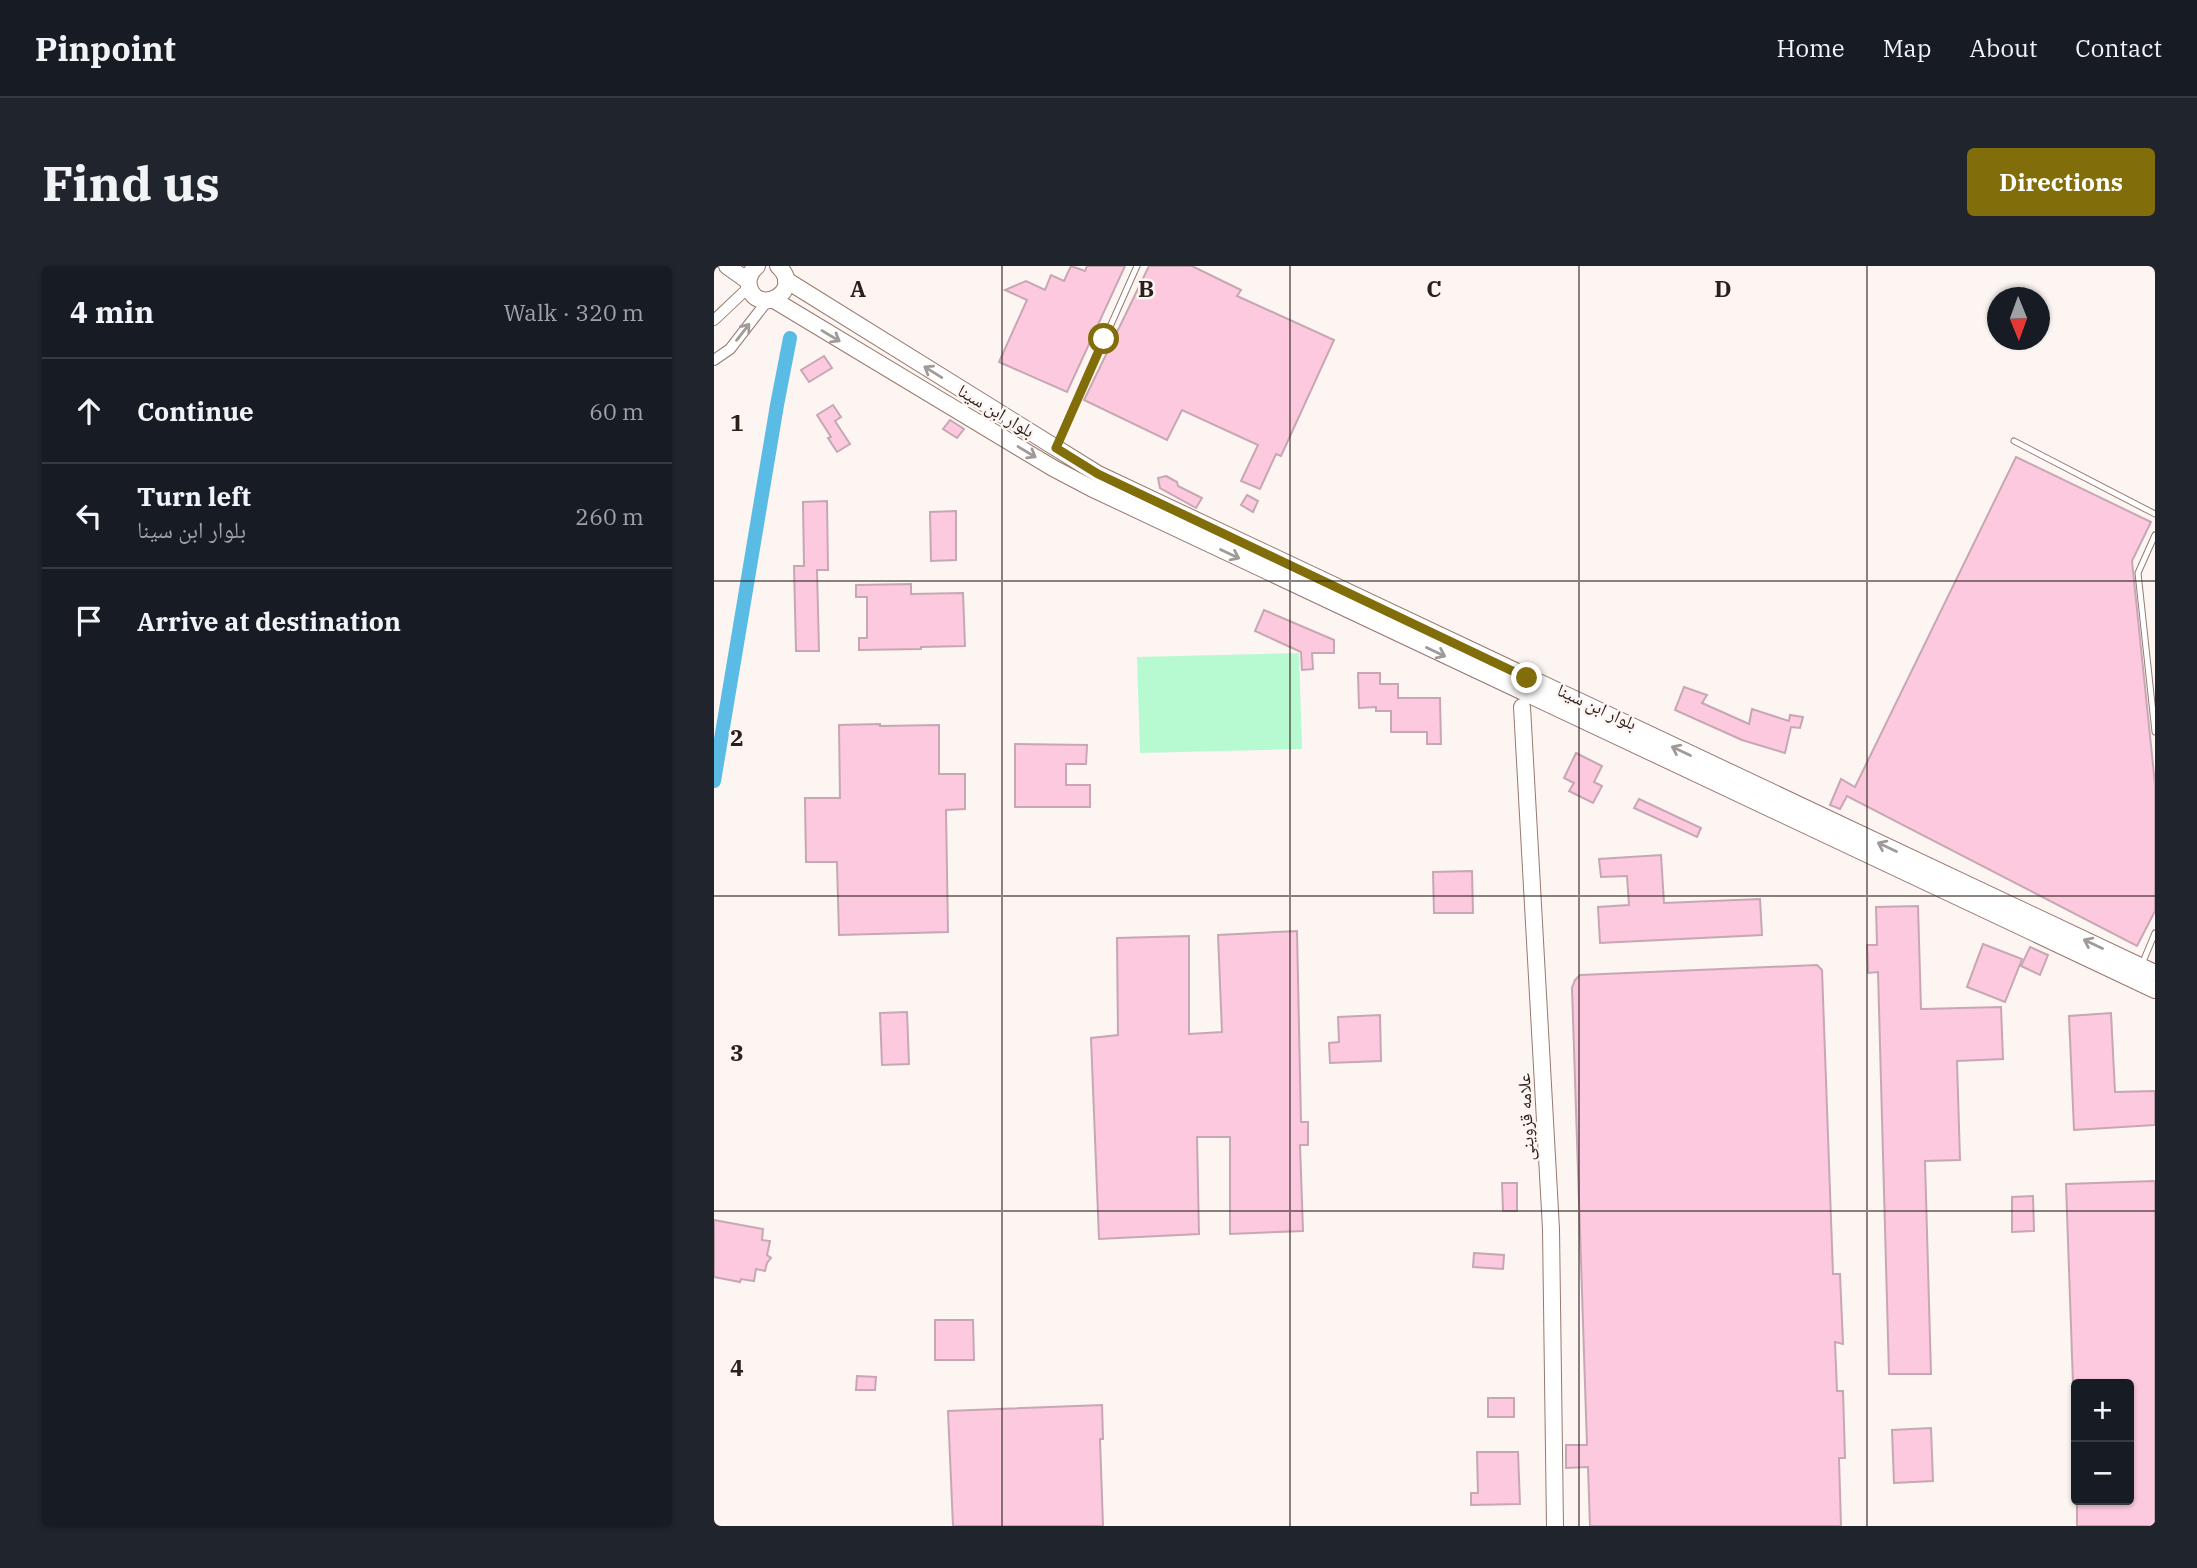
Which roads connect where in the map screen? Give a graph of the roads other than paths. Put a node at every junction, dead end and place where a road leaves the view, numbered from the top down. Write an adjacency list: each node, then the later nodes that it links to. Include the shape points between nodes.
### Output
1 (727, 266): 5 (street)
2 (757, 266): 5 (street)
3 (1137, 266): 10 (lane)
4 (782, 273): 6 (street, via 783,292); 10 (street, بلوار ابن سینا, one-way to 4)
5 (749, 284): 6 (street, بلوار ابن سینا, via 756,297); 7 (street)
6 (771, 300): 8 (street, one-way to 6, via 730,349); 17 (street, بلوار ابن سینا, one-way to 17, via 1091,488)
7 (714, 320)
8 (714, 359)
9 (2014, 441): 11 (lane)
10 (1056, 448): 16 (street, بلوار ابن سینا, one-way to 10, via 1098,474)
11 (2155, 514)
12 (2155, 535): 14 (lane, via 2138,573)
13 (1522, 707): 18 (street, علامه قزوینی, via 1551,1229)
14 (2155, 732)
15 (2155, 933): 16 (lane)
16 (2148, 970)
17 (2155, 990)
18 (1555, 1526)

